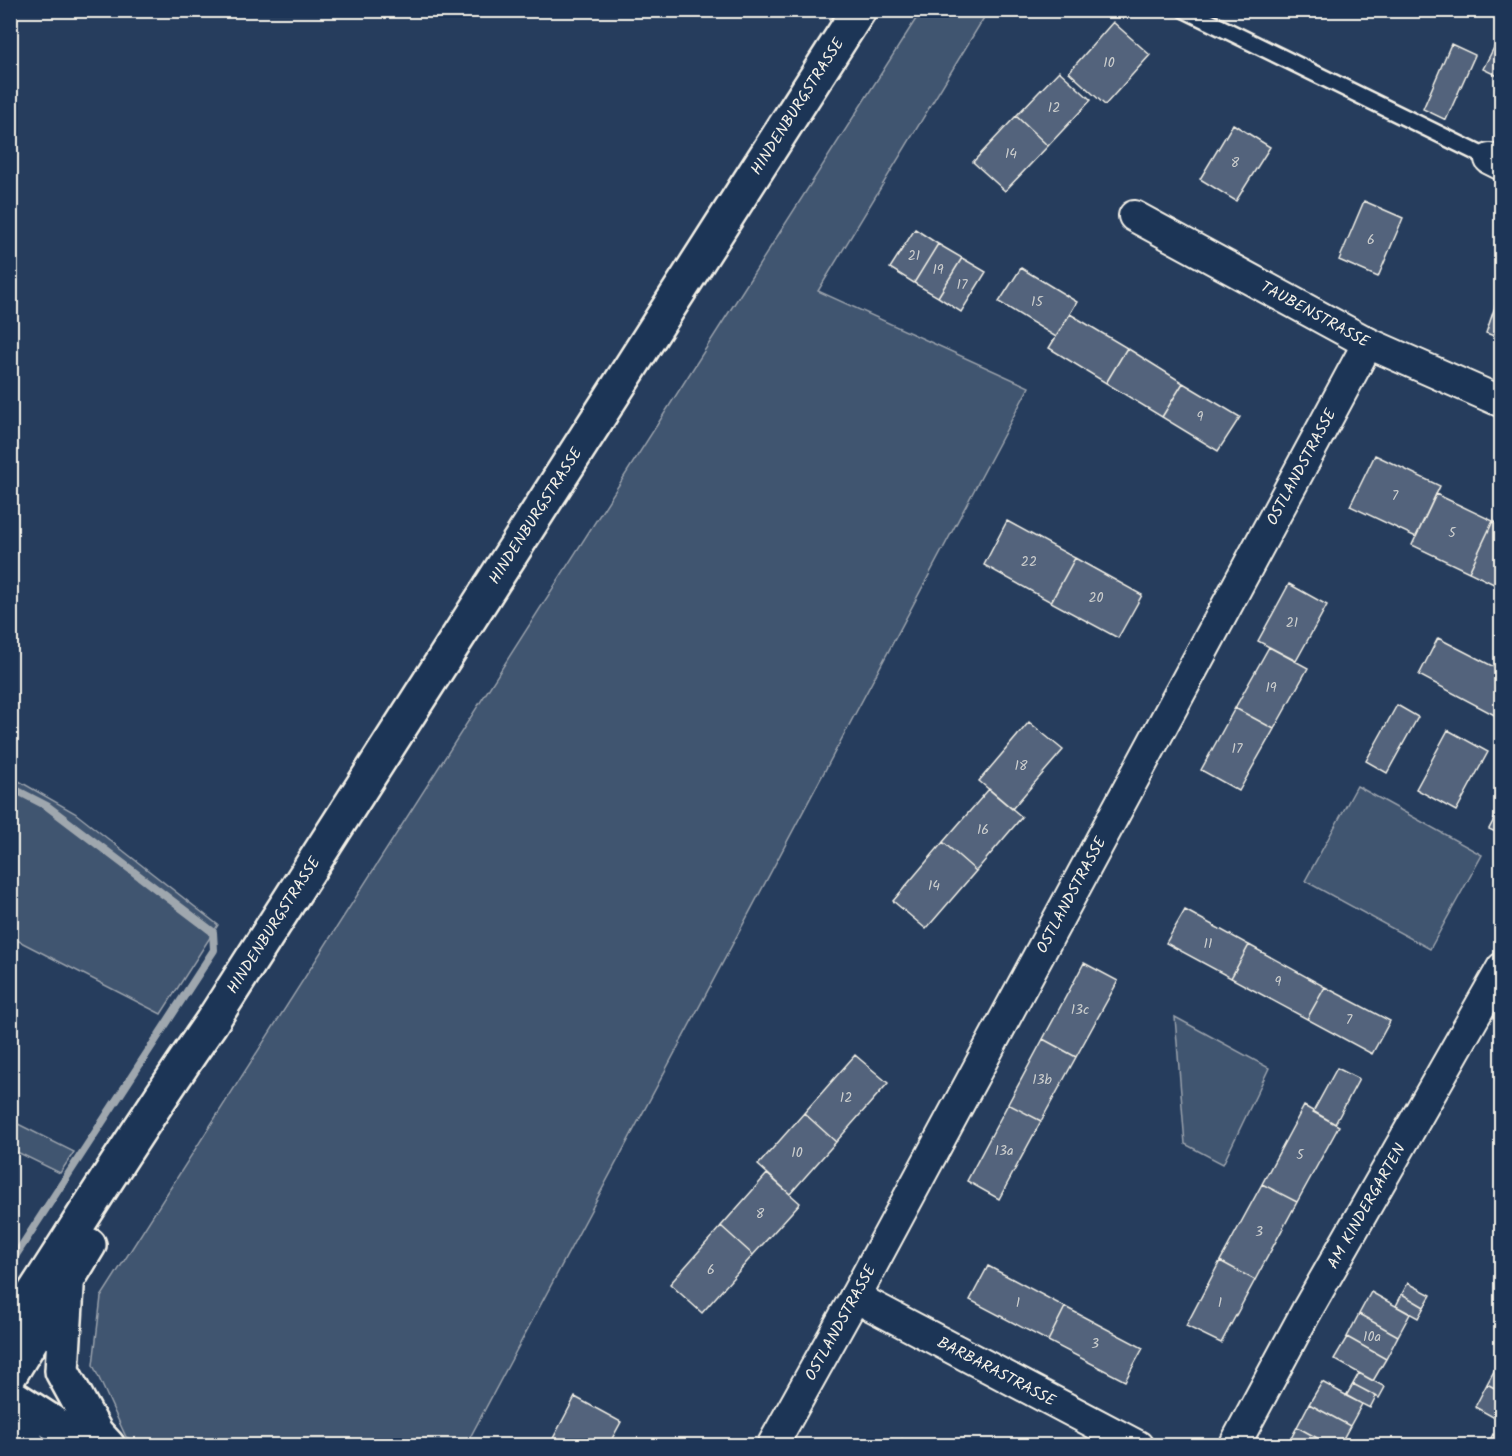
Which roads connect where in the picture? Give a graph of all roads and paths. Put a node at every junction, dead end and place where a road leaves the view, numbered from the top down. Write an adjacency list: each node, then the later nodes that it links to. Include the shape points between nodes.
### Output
1 (860, 10): 8 (main road, HINDENBURGSTRASSE)
2 (1185, 10): 3 (lane)
3 (1496, 162)
4 (1134, 216): 5 (street, TAUBENSTRASSE)
5 (1368, 343): 6 (street, TAUBENSTRASSE); 10 (street, OSTLANDSTRASSE)
6 (1502, 402)
7 (1502, 968): 20 (street, AM KINDERGARTEN)
8 (211, 1023): 9 (main road, HINDENBURGSTRASSE); 11 (main road, HINDENBURGSTRASSE, via 144,1118)
9 (68, 1285): 12 (main road, HINDENBURGSTRASSE); 17 (main road, via 62,1371)
10 (855, 1297): 18 (street, OSTLANDSTRASSE); 19 (street, BARBARASTRASSE)
11 (10, 1330)
12 (10, 1375)
13 (10, 1395): 16 (main road)
14 (10, 1434): 15 (main road)
15 (29, 1446)
16 (89, 1446)
17 (108, 1446)
18 (772, 1446)
19 (1138, 1446)
20 (1234, 1446)

